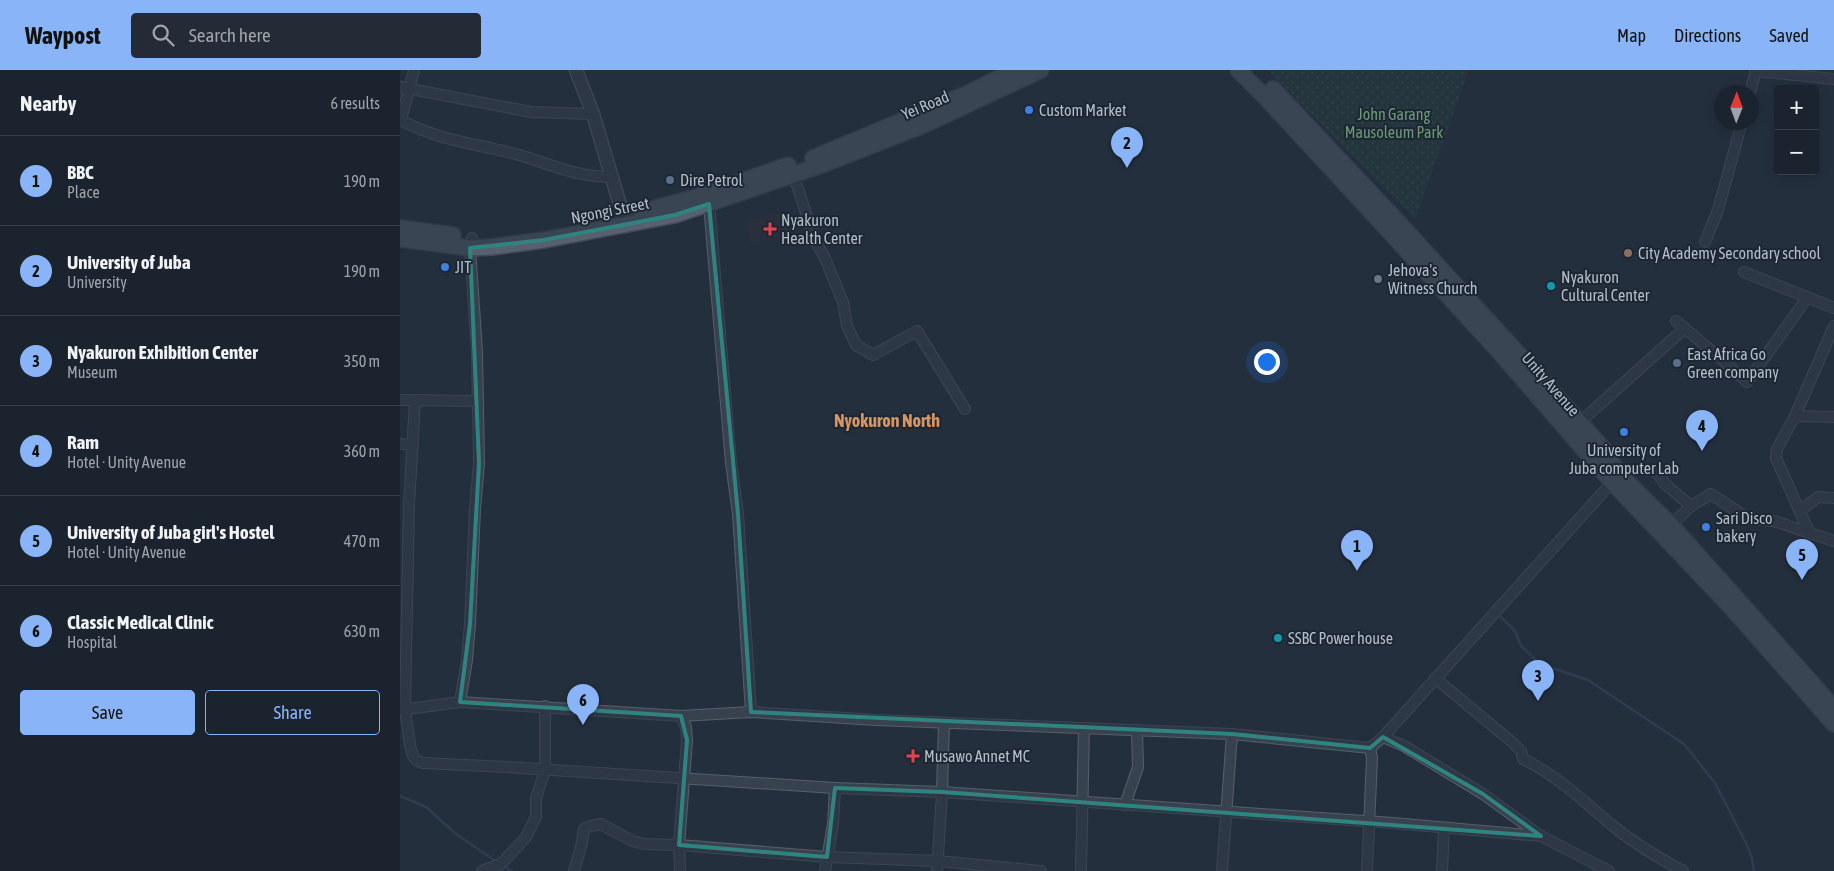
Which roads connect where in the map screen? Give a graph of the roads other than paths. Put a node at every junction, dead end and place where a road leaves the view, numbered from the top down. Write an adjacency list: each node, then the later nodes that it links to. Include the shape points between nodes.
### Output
1 (414, 70): 10 (street)
2 (576, 70): 11 (street)
3 (1015, 70): 13 (main road, Yei Road)
4 (1041, 70): 13 (main road, Yei Road, via 943,117)
5 (1238, 70): 38 (main road, Unity Avenue)
6 (1252, 70): 34 (main road, Unity Avenue, via 1398,222)
7 (1756, 71): 8 (street); 9 (street)
8 (1834, 79)
9 (1752, 85)
10 (405, 88): 11 (street, via 531,112); 15 (street, via 401,120 414,128 448,140 519,155 564,171 591,177)
11 (592, 114): 15 (street)
12 (1740, 130): 20 (street, via 1718,210)
13 (818, 161): 14 (main road, Ngongi Street)
14 (792, 170): 16 (main road, Ngongi Street); 31 (street, via 815,241 842,302 847,326 856,346 873,355 917,331)
15 (613, 177): 17 (street)
16 (707, 199): 17 (main road, Ngongi Street, via 670,205); 53 (street, via 738,514)
17 (625, 220): 21 (main road, Ngongi Street)
18 (400, 228): 21 (main road, Ngongi Street)
19 (400, 239): 21 (main road, Ngongi Street)
20 (1705, 242)
21 (471, 243): 30 (street)
22 (1744, 272): 23 (street)
23 (1807, 298): 24 (street); 27 (street, via 1747,382)
24 (1834, 308)
25 (1676, 321): 27 (street)
26 (1834, 326): 32 (street)
27 (1685, 328): 34 (street)
28 (400, 400): 29 (street)
29 (415, 400): 30 (street); 36 (street)
30 (478, 402): 49 (street, via 479,463 470,624)
31 (965, 409)
32 (1795, 416): 33 (street); 42 (street, via 1777,449 1776,458)
33 (1834, 417)
34 (1579, 423): 38 (main road, Unity Avenue, via 1602,447)
35 (400, 444): 36 (street)
36 (413, 445): 40 (street)
37 (1657, 473): 41 (street)
38 (1616, 478): 43 (main road, Unity Avenue); 48 (street); 51 (main road, Unity Avenue, via 1729,605)
39 (1834, 498): 42 (street, via 1818,497)
40 (404, 505): 46 (street)
41 (1691, 506): 43 (street); 44 (street, via 1711,494 1749,519 1774,521)
42 (1800, 511): 44 (street)
43 (1671, 525): 51 (main road, Unity Avenue)
44 (1809, 532): 45 (street)
45 (1834, 541)
46 (404, 576): 47 (street)
47 (403, 641): 52 (street)
48 (1436, 678): 60 (street); 86 (street, via 1521,750 1523,760 1536,765 1565,786 1632,840)
49 (460, 702): 50 (street); 52 (street)
50 (545, 706): 54 (street); 62 (street)
51 (1830, 709): 56 (main road, Unity Avenue)
52 (402, 710): 62 (street, via 414,756 423,764)
53 (751, 712): 54 (street); 55 (street)
54 (682, 716): 63 (street, via 686,727)
55 (944, 723): 57 (street); 65 (street)
56 (1834, 724)
57 (1084, 728): 58 (street); 66 (street)
58 (1137, 730): 59 (street); 67 (street, via 1138,767)
59 (1232, 734): 61 (street); 68 (street)
60 (1383, 737): 61 (street); 71 (street, via 1404,746 1483,794)
61 (1370, 748): 69 (street)
62 (545, 770): 63 (street); 76 (street, via 536,798 536,817 526,837 501,864)
63 (684, 778): 64 (street); 72 (street)
64 (835, 788): 65 (street); 73 (street, via 833,824)
65 (942, 792): 66 (street); 74 (street)
66 (1084, 801): 67 (street); 81 (street)
67 (1125, 805): 68 (street)
68 (1227, 811): 69 (street); 82 (street)
69 (1369, 822): 70 (street); 83 (street)
70 (1444, 828): 71 (street); 84 (street)
71 (1541, 836): 75 (street)
72 (679, 845): 73 (street); 77 (street, via 644,844 602,824 591,826 584,829); 78 (street)
73 (826, 857): 74 (street); 79 (street)
74 (938, 866): 80 (street)
75 (1598, 869): 85 (street)
76 (482, 871)
77 (574, 871)
78 (680, 871)
79 (825, 871)
80 (1041, 871)
81 (1081, 871)
82 (1222, 871)
83 (1367, 871)
84 (1442, 871)
85 (1609, 871)
86 (1683, 871)

